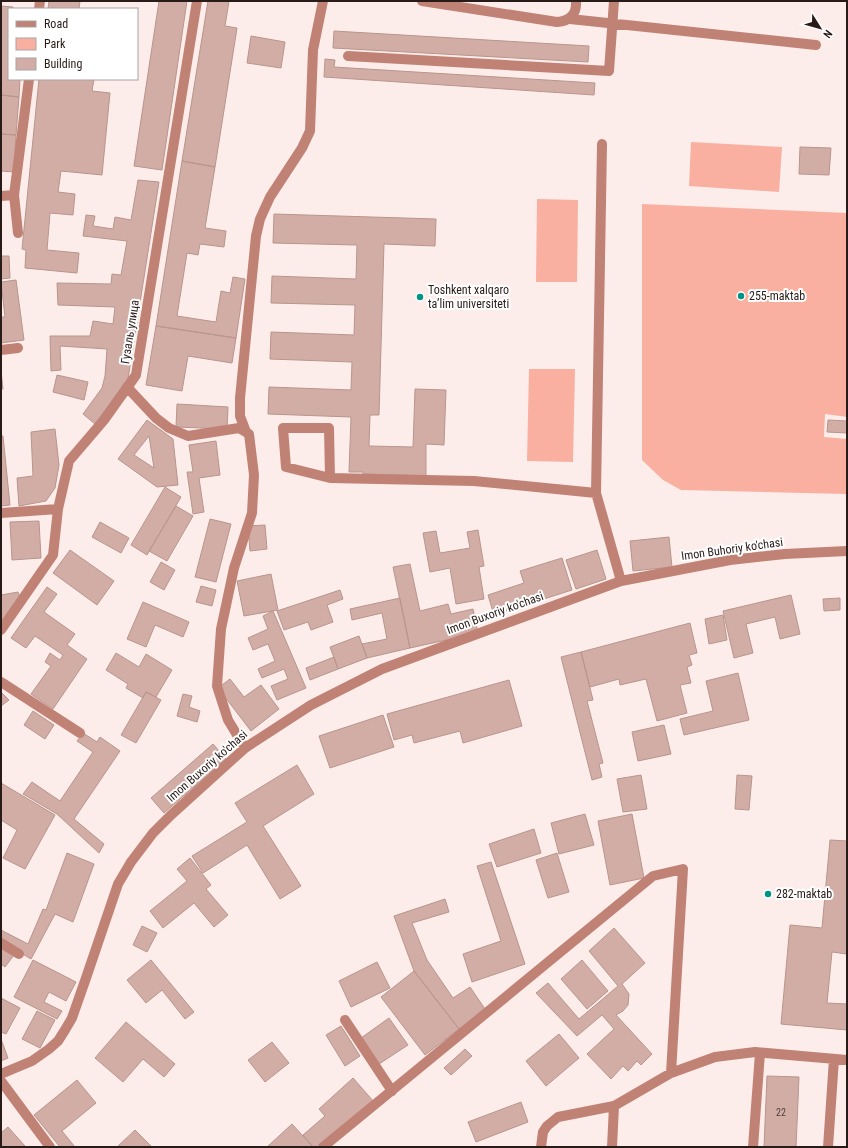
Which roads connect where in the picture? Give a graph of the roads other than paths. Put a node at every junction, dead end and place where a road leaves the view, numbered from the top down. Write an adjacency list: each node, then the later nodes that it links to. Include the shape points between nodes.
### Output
1 (198, 1): 17 (street, Гузаль улица, via 136,375)
2 (323, 1): 18 (street, via 313,50 310,131 270,197 256,236 240,398 240,416)
3 (422, 1): 6 (street, via 557,22)
4 (576, 1): 6 (street, via 575,12)
5 (614, 1): 7 (street)
6 (570, 19): 7 (street)
7 (614, 24): 8 (street); 9 (street, via 609,71)
8 (816, 45)
9 (348, 56)
10 (30, 80): 12 (street)
11 (602, 144): 20 (street)
12 (14, 195): 13 (street); 14 (street)
13 (1, 196)
14 (18, 232)
15 (18, 348): 16 (street)
16 (1, 350)
17 (127, 387): 18 (street, via 156,418 169,428 188,436 239,428); 21 (street, Гузаль улица, via 104,420 69,461)
18 (246, 432): 28 (street, via 249,434 254,474 252,513 234,568 221,629 217,686 228,720)
19 (330, 478): 19 (street, via 286,467 283,428 329,428); 20 (street, via 474,481)
20 (596, 493): 24 (street)
21 (58, 509): 22 (street); 25 (street, Гузаль улица, via 53,555)
22 (1, 513)
23 (847, 551): 24 (street, Imon Buhoriy ko'chasi, via 730,560)
24 (621, 580): 28 (street, Imon Buxoriy ko'chasi, via 382,669 311,705)
25 (1, 630)
26 (1, 682): 27 (street)
27 (80, 733)
28 (245, 748): 36 (street, Imon Buxoriy ko'chasi, via 170,815 131,862 114,894 72,1018 58,1041 32,1061)
29 (1, 943): 30 (street)
30 (19, 954)
31 (345, 1020): 38 (street)
32 (760, 1053): 33 (street); 35 (street, via 714,1057); 44 (street)
33 (834, 1059): 34 (street); 45 (street)
34 (847, 1060)
35 (671, 1073): 38 (street, via 683,869 653,876); 39 (street)
36 (1, 1074)
37 (1, 1081): 41 (street)
38 (392, 1091): 40 (street)
39 (614, 1106): 42 (street, via 558,1117 543,1132); 43 (street)
40 (328, 1145)
41 (50, 1147)
42 (541, 1147)
43 (612, 1147)
44 (753, 1147)
45 (828, 1147)

